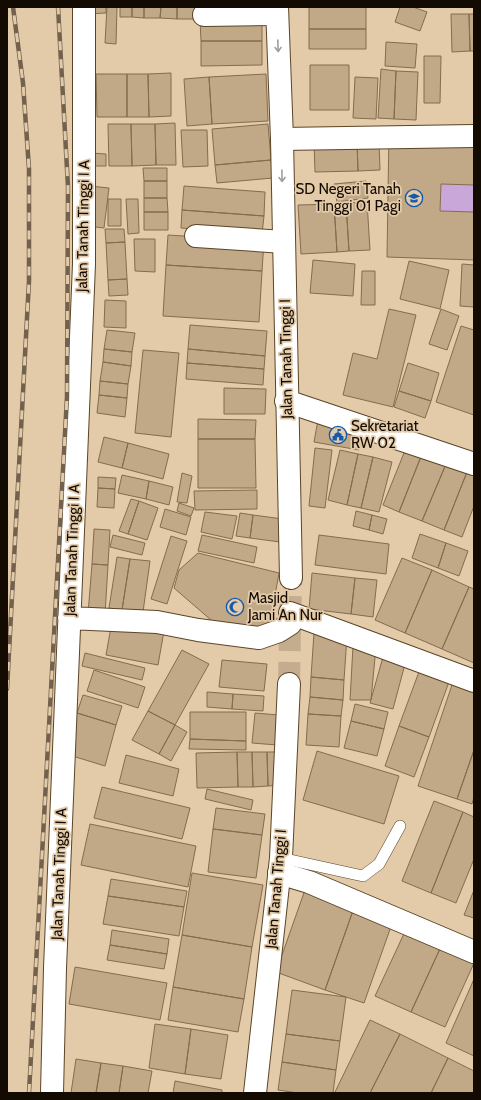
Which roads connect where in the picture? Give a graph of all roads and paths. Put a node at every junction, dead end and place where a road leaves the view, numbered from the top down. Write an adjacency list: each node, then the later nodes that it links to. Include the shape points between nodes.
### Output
1 (84, 7): 11 (street, Jalan Tanah Tinggi I A, via 84,264)
2 (277, 11): 3 (street); 5 (street, Jalan Tanah Tinggi I, one-way to 5)
3 (204, 15)
4 (474, 136): 5 (street)
5 (282, 139): 7 (street, Jalan Tanah Tinggi I, one-way to 7)
6 (196, 236): 7 (street)
7 (284, 242): 8 (street, Jalan Tanah Tinggi I)
8 (286, 401): 9 (street); 10 (street, Jalan Tanah Tinggi I)
9 (474, 464)
10 (290, 578)
11 (69, 618): 12 (street, via 157,622 259,638 279,631 290,618); 17 (street, Jalan Tanah Tinggi I A)
12 (474, 681)
13 (289, 684): 15 (street, Jalan Tanah Tinggi I)
14 (400, 826): 15 (lane, via 379,864 363,876)
15 (280, 866): 16 (street, via 309,882); 18 (street, Jalan Tanah Tinggi I)
16 (474, 952)
17 (52, 1093)
18 (256, 1093)

